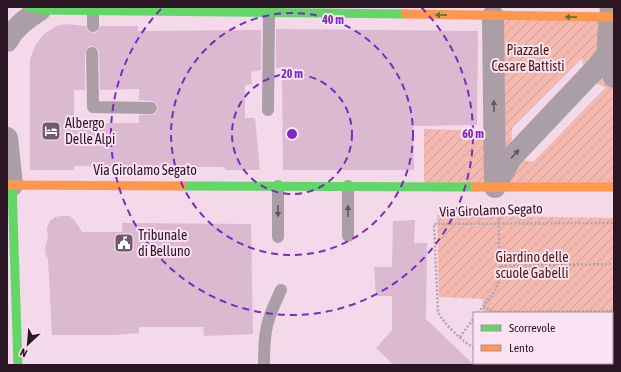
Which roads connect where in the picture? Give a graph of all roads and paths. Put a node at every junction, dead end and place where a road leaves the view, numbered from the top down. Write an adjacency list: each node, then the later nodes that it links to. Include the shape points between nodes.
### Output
1 (34, 9): 4 (street); 9 (street)
2 (214, 10): 4 (street); 5 (street)
3 (326, 10): 5 (street); 7 (street, one-way to 3)
4 (93, 11): 8 (lane)
5 (268, 13): 14 (lane)
6 (612, 14): 7 (street, one-way to 7); 11 (street)
7 (493, 16): 20 (street, one-way to 7)
8 (93, 26)
9 (7, 41)
10 (92, 53): 13 (lane, via 93,107)
11 (608, 53): 12 (street, via 609,66); 20 (street, one-way to 11, via 511,158)
12 (614, 78)
13 (151, 108)
14 (268, 110)
15 (7, 138): 16 (street)
16 (10, 185): 17 (street, Via Girolamo Segato); 34 (street)
17 (278, 186): 18 (street, Via Girolamo Segato); 23 (lane, one-way to 23)
18 (348, 186): 20 (street, Via Girolamo Segato); 24 (lane, one-way to 18)
19 (614, 187): 20 (street, Via Girolamo Segato)
20 (496, 197): 22 (path)
21 (614, 223): 22 (path, Via Girolamo Segato)
22 (498, 224): 26 (path); 32 (path, Via Girolamo Segato, via 434,224 438,312)
23 (278, 236)
24 (348, 236)
25 (614, 264): 26 (path)
26 (501, 266): 28 (path, via 499,284)
27 (281, 290): 35 (lane, via 266,330)
28 (482, 307): 29 (path, via 496,312); 30 (path)
29 (614, 311)
30 (479, 312)
31 (473, 319): 32 (path)
32 (460, 337): 33 (path, Via Girolamo Segato)
33 (473, 347)
34 (14, 365)
35 (264, 365)

